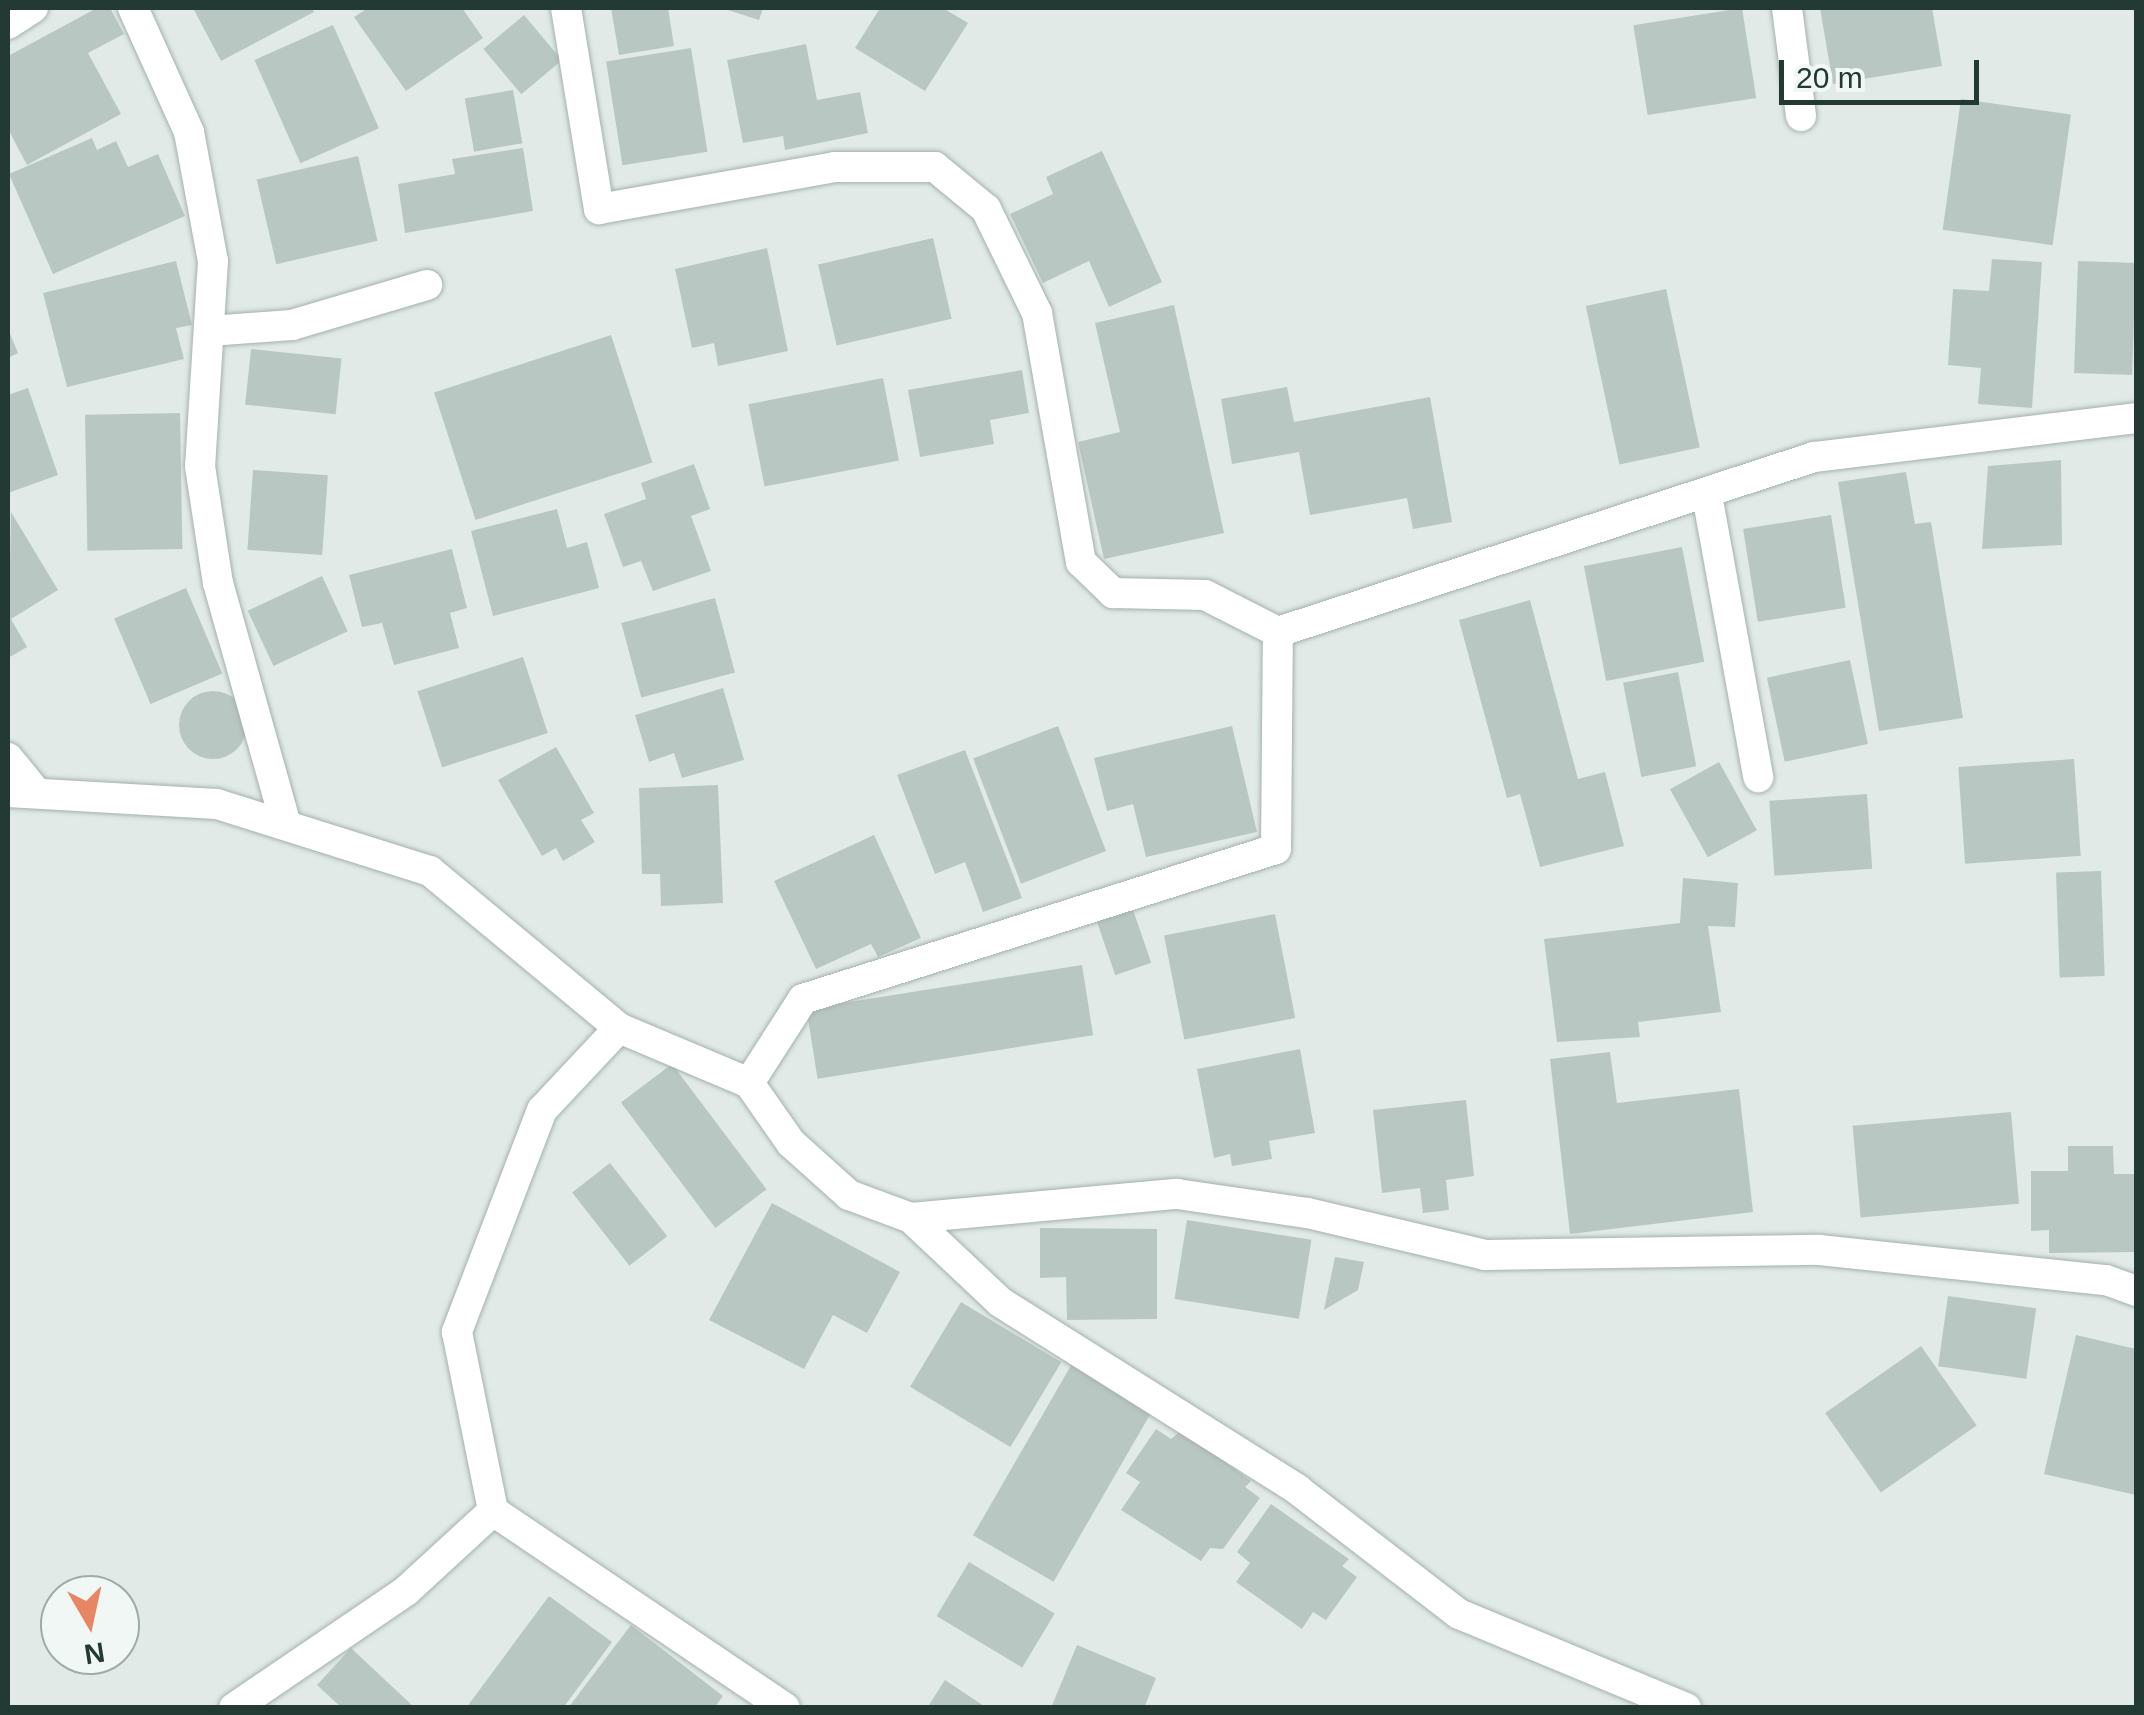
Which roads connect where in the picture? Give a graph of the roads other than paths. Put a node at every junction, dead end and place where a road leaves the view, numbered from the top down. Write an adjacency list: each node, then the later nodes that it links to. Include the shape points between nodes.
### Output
1 (32, 8): 5 (street)
2 (133, 8): 8 (street, via 189,132 212,261)
3 (566, 8): 11 (street, via 599,208 835,167 935,167 986,209 1038,314 1080,562 1113,593 1205,595)
4 (1787, 8): 6 (street)
5 (8, 24)
6 (1801, 116)
7 (427, 285): 8 (street, via 292,325)
8 (209, 331): 15 (street, via 200,466 218,582)
9 (2136, 418): 10 (street, via 1814,457)
10 (1707, 495): 11 (street); 13 (street)
11 (1278, 632): 17 (street, via 1276,849 804,999)
12 (8, 758): 14 (street)
13 (1758, 777)
14 (21, 792): 15 (street, via 218,804)
15 (286, 825): 16 (street, via 430,871)
16 (619, 1028): 17 (street); 20 (street, via 542,1110 457,1332)
17 (749, 1083): 18 (street, via 791,1143 848,1194)
18 (911, 1218): 19 (street, via 1177,1194 1308,1213 1485,1254 1819,1250 2106,1280); 23 (street, via 1000,1302 1298,1490 1459,1614)
19 (2136, 1291)
20 (493, 1510): 21 (street, via 406,1591); 22 (street)
21 (234, 1708)
22 (785, 1708)
23 (1686, 1708)

